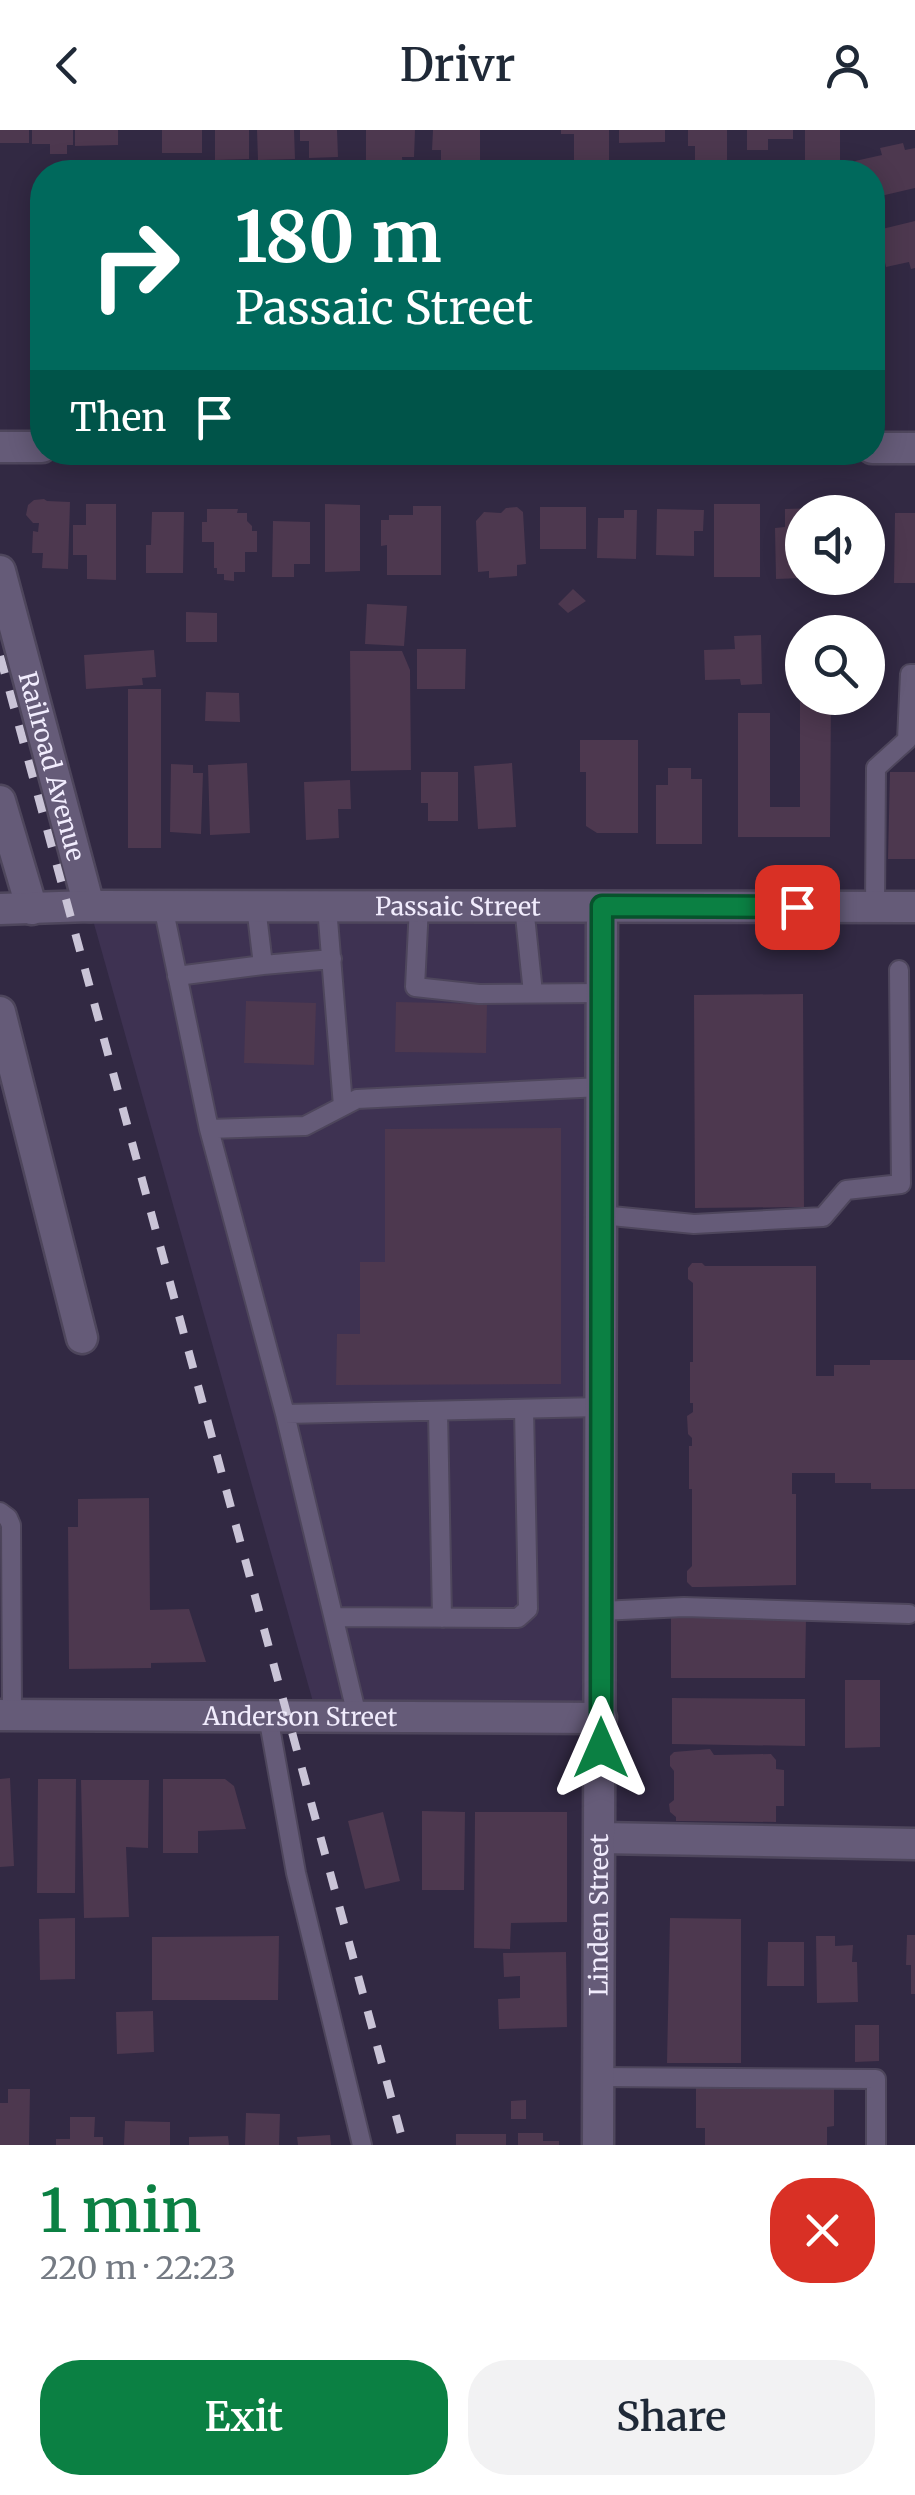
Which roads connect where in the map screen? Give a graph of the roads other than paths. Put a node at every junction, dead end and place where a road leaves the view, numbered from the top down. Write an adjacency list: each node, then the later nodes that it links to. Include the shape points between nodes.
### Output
1 (0, 447): 2 (street)
2 (30, 447)
3 (885, 448): 4 (street)
4 (915, 448)
5 (0, 571): 8 (street, Railroad Avenue)
6 (915, 674): 15 (lane, via 907,740 876,768)
7 (0, 800): 18 (street)
8 (90, 906): 9 (street, Passaic Street); 18 (street, Passaic Street)
9 (163, 906): 10 (street, Passaic Street); 22 (lane)
10 (256, 906): 11 (street, Passaic Street); 20 (lane)
11 (328, 906): 12 (street, Passaic Street); 19 (lane)
12 (420, 906): 13 (street, Passaic Street); 23 (lane, via 415,987)
13 (524, 906): 14 (street, Passaic Street); 23 (lane)
14 (602, 906): 15 (street, Passaic Street); 24 (street, Linden Street)
15 (875, 907): 16 (street, Passaic Street)
16 (915, 907)
17 (0, 908): 18 (street, Passaic Street)
18 (32, 909)
19 (332, 959): 20 (lane); 27 (lane)
20 (263, 964): 22 (lane)
21 (900, 970): 28 (lane)
22 (177, 976): 29 (lane)
23 (533, 993): 24 (lane)
24 (602, 993): 26 (street, Linden Street)
25 (0, 1012): 31 (street)
26 (601, 1087): 27 (lane, via 357,1100); 30 (street, Linden Street)
27 (344, 1106): 29 (lane, via 305,1126)
28 (908, 1116): 30 (lane, via 901,1184 846,1190 822,1217 694,1224)
29 (209, 1129): 35 (lane)
30 (601, 1215): 32 (street, Linden Street)
31 (82, 1338)
32 (601, 1407): 33 (lane); 37 (street, Linden Street)
33 (524, 1409): 34 (lane); 40 (lane, via 528,1610 518,1618)
34 (438, 1411): 35 (lane); 40 (lane)
35 (285, 1414): 39 (lane)
36 (0, 1512): 41 (lane, via 11,1525)
37 (601, 1611): 38 (lane); 44 (street, Linden Street)
38 (909, 1614)
39 (334, 1618): 40 (lane); 43 (lane)
40 (442, 1618)
41 (6, 1715): 42 (street, Anderson Street)
42 (268, 1716): 43 (street, Anderson Street); 48 (lane, via 296,1873)
43 (357, 1716): 44 (street, Anderson Street)
44 (601, 1718): 45 (street, Linden Street)
45 (601, 1838): 46 (street); 47 (street, Linden Street)
46 (915, 1844)
47 (599, 2077): 49 (street, Linden Street); 50 (lane, via 876,2079)
48 (362, 2145)
49 (598, 2145)
50 (876, 2145)

